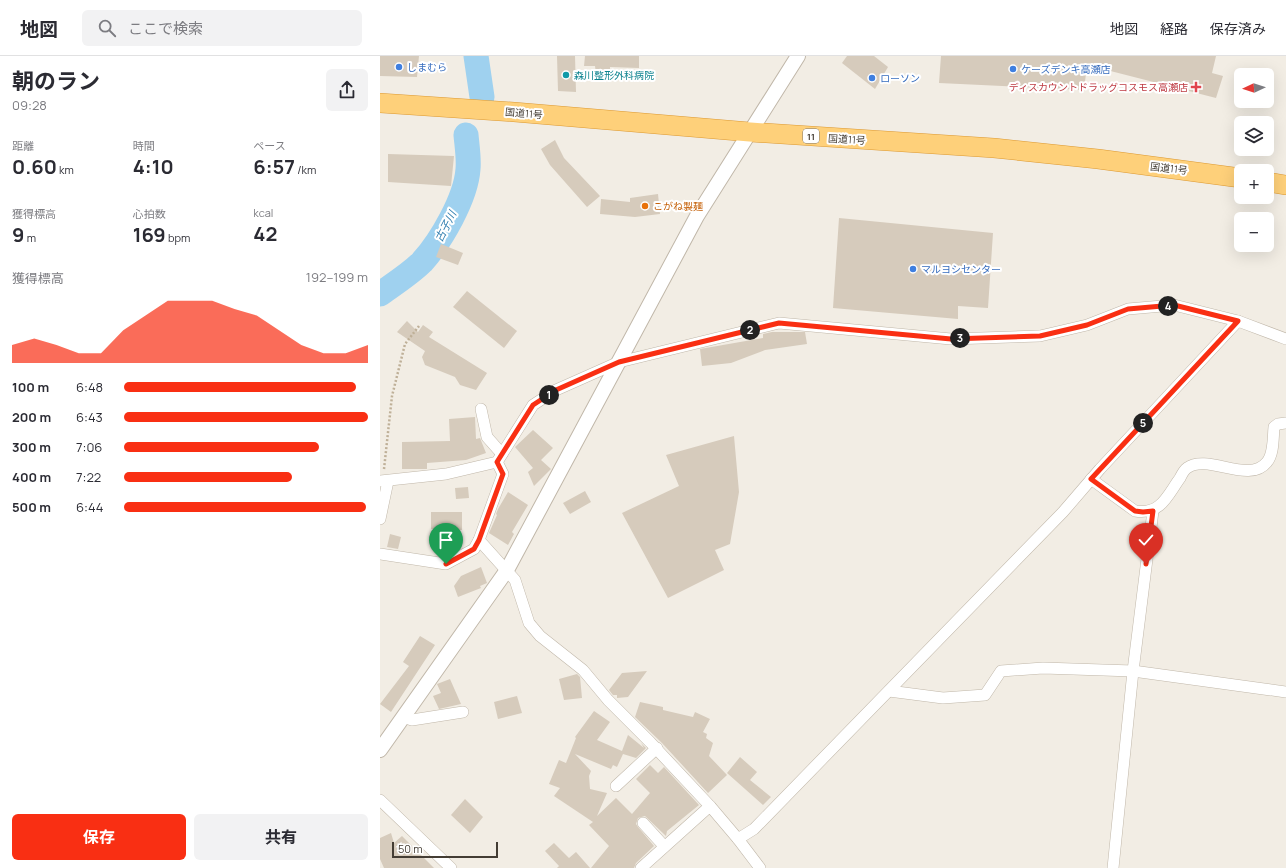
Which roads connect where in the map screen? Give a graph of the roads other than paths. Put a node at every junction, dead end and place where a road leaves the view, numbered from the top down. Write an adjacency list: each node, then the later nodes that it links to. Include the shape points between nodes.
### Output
1 (798, 56): 3 (street)
2 (380, 103): 3 (highway, 国道11号 / 11, via 522,112)
3 (750, 132): 4 (highway, 国道11号 / 11, via 994,148); 9 (street, via 697,216)
4 (1234, 177)
5 (1274, 183): 6 (highway)
6 (1286, 185)
7 (1238, 321): 8 (street); 9 (street, via 1174,305 1128,309 1087,325 1040,336 951,339 779,323); 13 (street)
8 (1286, 339)
9 (619, 362): 12 (street, via 556,390 533,405); 19 (street)
10 (481, 409): 12 (street, via 487,437)
11 (1286, 423): 15 (street, via 1274,426 1271,453 1268,462 1261,468 1238,470 1193,465 1187,468 1163,502)
12 (500, 458): 14 (street, via 446,474); 17 (street, via 503,474)
13 (1091, 479): 15 (street, via 1135,511); 21 (street)
14 (383, 481): 16 (street)
15 (1153, 511): 20 (street)
16 (380, 519)
17 (479, 540): 18 (street, via 474,549 446,564); 19 (street)
18 (380, 554)
19 (507, 570): 24 (street); 25 (street, via 514,580 529,622 540,636 583,670 608,700)
20 (1133, 671): 21 (street, via 1043,668 1001,671 985,695 943,698); 22 (street); 36 (street)
21 (889, 691): 31 (street, via 754,829)
22 (1286, 692)
23 (463, 712): 24 (street, via 412,720)
24 (403, 717): 26 (street)
25 (657, 748): 27 (street); 29 (street)
26 (380, 750)
27 (616, 786)
28 (380, 800): 33 (street)
29 (710, 806): 31 (street); 32 (street)
30 (643, 823): 32 (street)
31 (738, 839): 35 (street)
32 (664, 846): 34 (street)
33 (451, 868)
34 (641, 868)
35 (760, 868)
36 (1113, 868)

